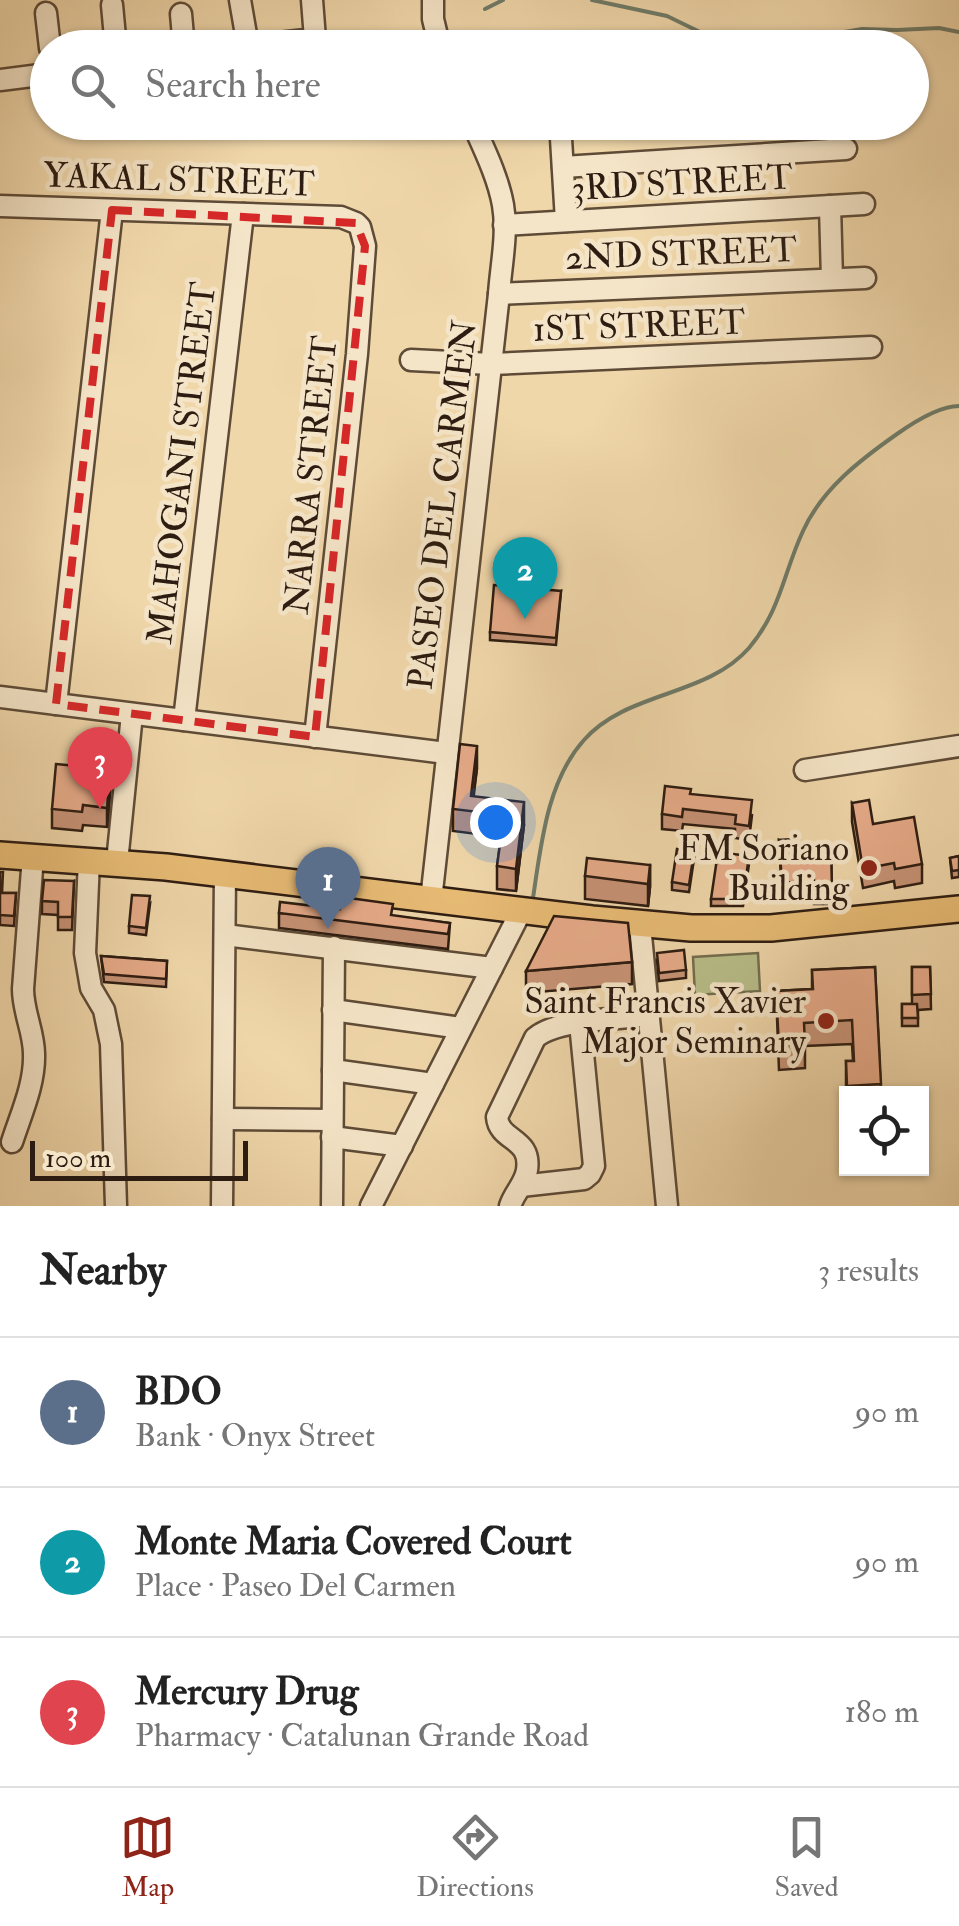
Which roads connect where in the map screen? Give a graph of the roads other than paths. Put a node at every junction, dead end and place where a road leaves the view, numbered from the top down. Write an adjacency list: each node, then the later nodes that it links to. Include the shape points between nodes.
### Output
1 (240, 0): 10 (street)
2 (312, 0): 11 (street)
3 (433, 0): 12 (street)
4 (112, 4): 8 (street)
5 (46, 14): 7 (street)
6 (181, 14): 9 (street)
7 (48, 30)
8 (114, 30)
9 (182, 30)
10 (241, 30)
11 (314, 30)
12 (436, 30)
13 (30, 76): 14 (street)
14 (0, 80)
15 (480, 140): 26 (street, PASEO DEL CARMEN)
16 (562, 140): 18 (street)
17 (846, 149): 18 (street)
18 (564, 166): 24 (street)
19 (864, 204): 21 (street, 3RD STREET)
20 (0, 206): 22 (street, YAKAL STREET)
21 (830, 206): 24 (street, 3RD STREET); 28 (street)
22 (112, 210): 23 (street, YAKAL STREET); 34 (street)
23 (242, 214): 25 (street, YAKAL STREET); 36 (street, MAHOGANI STREET)
24 (566, 221): 26 (street, 3RD STREET)
25 (356, 222): 37 (street, NARRA STREET, via 364,236 357,354)
26 (504, 225): 29 (street, PASEO DEL CARMEN)
27 (865, 278): 28 (street, 2ND STREET)
28 (832, 279): 29 (street, 2ND STREET)
29 (499, 294): 32 (street, PASEO DEL CARMEN)
30 (871, 347): 32 (street, 1ST STREET)
31 (411, 360): 32 (street, 1ST STREET)
32 (491, 364): 39 (street, PASEO DEL CARMEN)
33 (0, 697): 34 (street)
34 (56, 704): 35 (street)
35 (132, 714): 36 (street); 44 (street)
36 (184, 720): 37 (street)
37 (315, 737): 39 (street)
38 (959, 746): 40 (street)
39 (446, 753): 46 (street, PASEO DEL CARMEN)
40 (805, 770)
41 (0, 854): 42 (main road)
42 (33, 856): 43 (main road); 61 (street, via 23,1006 34,1064)
43 (89, 860): 44 (main road); 64 (street, via 85,953 111,1044)
44 (117, 862): 45 (main road)
45 (225, 874): 46 (main road); 50 (street)
46 (431, 900): 48 (main road)
47 (959, 909): 49 (main road, via 771,928)
48 (520, 911): 49 (main road); 52 (street)
49 (640, 925): 54 (street)
50 (225, 935): 51 (street); 59 (street)
51 (334, 947): 52 (street); 53 (street)
52 (492, 968): 56 (street)
53 (333, 1010): 56 (street); 57 (street)
54 (649, 1015): 55 (street); 69 (street)
55 (580, 1023): 63 (street, via 536,1038 497,1117 501,1130 527,1154); 63 (street, via 594,1166 584,1179)
56 (461, 1028): 58 (street)
57 (333, 1070): 58 (street); 60 (street)
58 (433, 1084): 62 (street)
59 (223, 1119): 60 (street); 65 (street)
60 (332, 1128): 62 (street); 66 (street)
61 (12, 1142)
62 (402, 1146): 67 (street)
63 (521, 1186): 68 (street)
64 (116, 1206)
65 (222, 1206)
66 (332, 1206)
67 (371, 1206)
68 (510, 1206)
69 (668, 1206)

